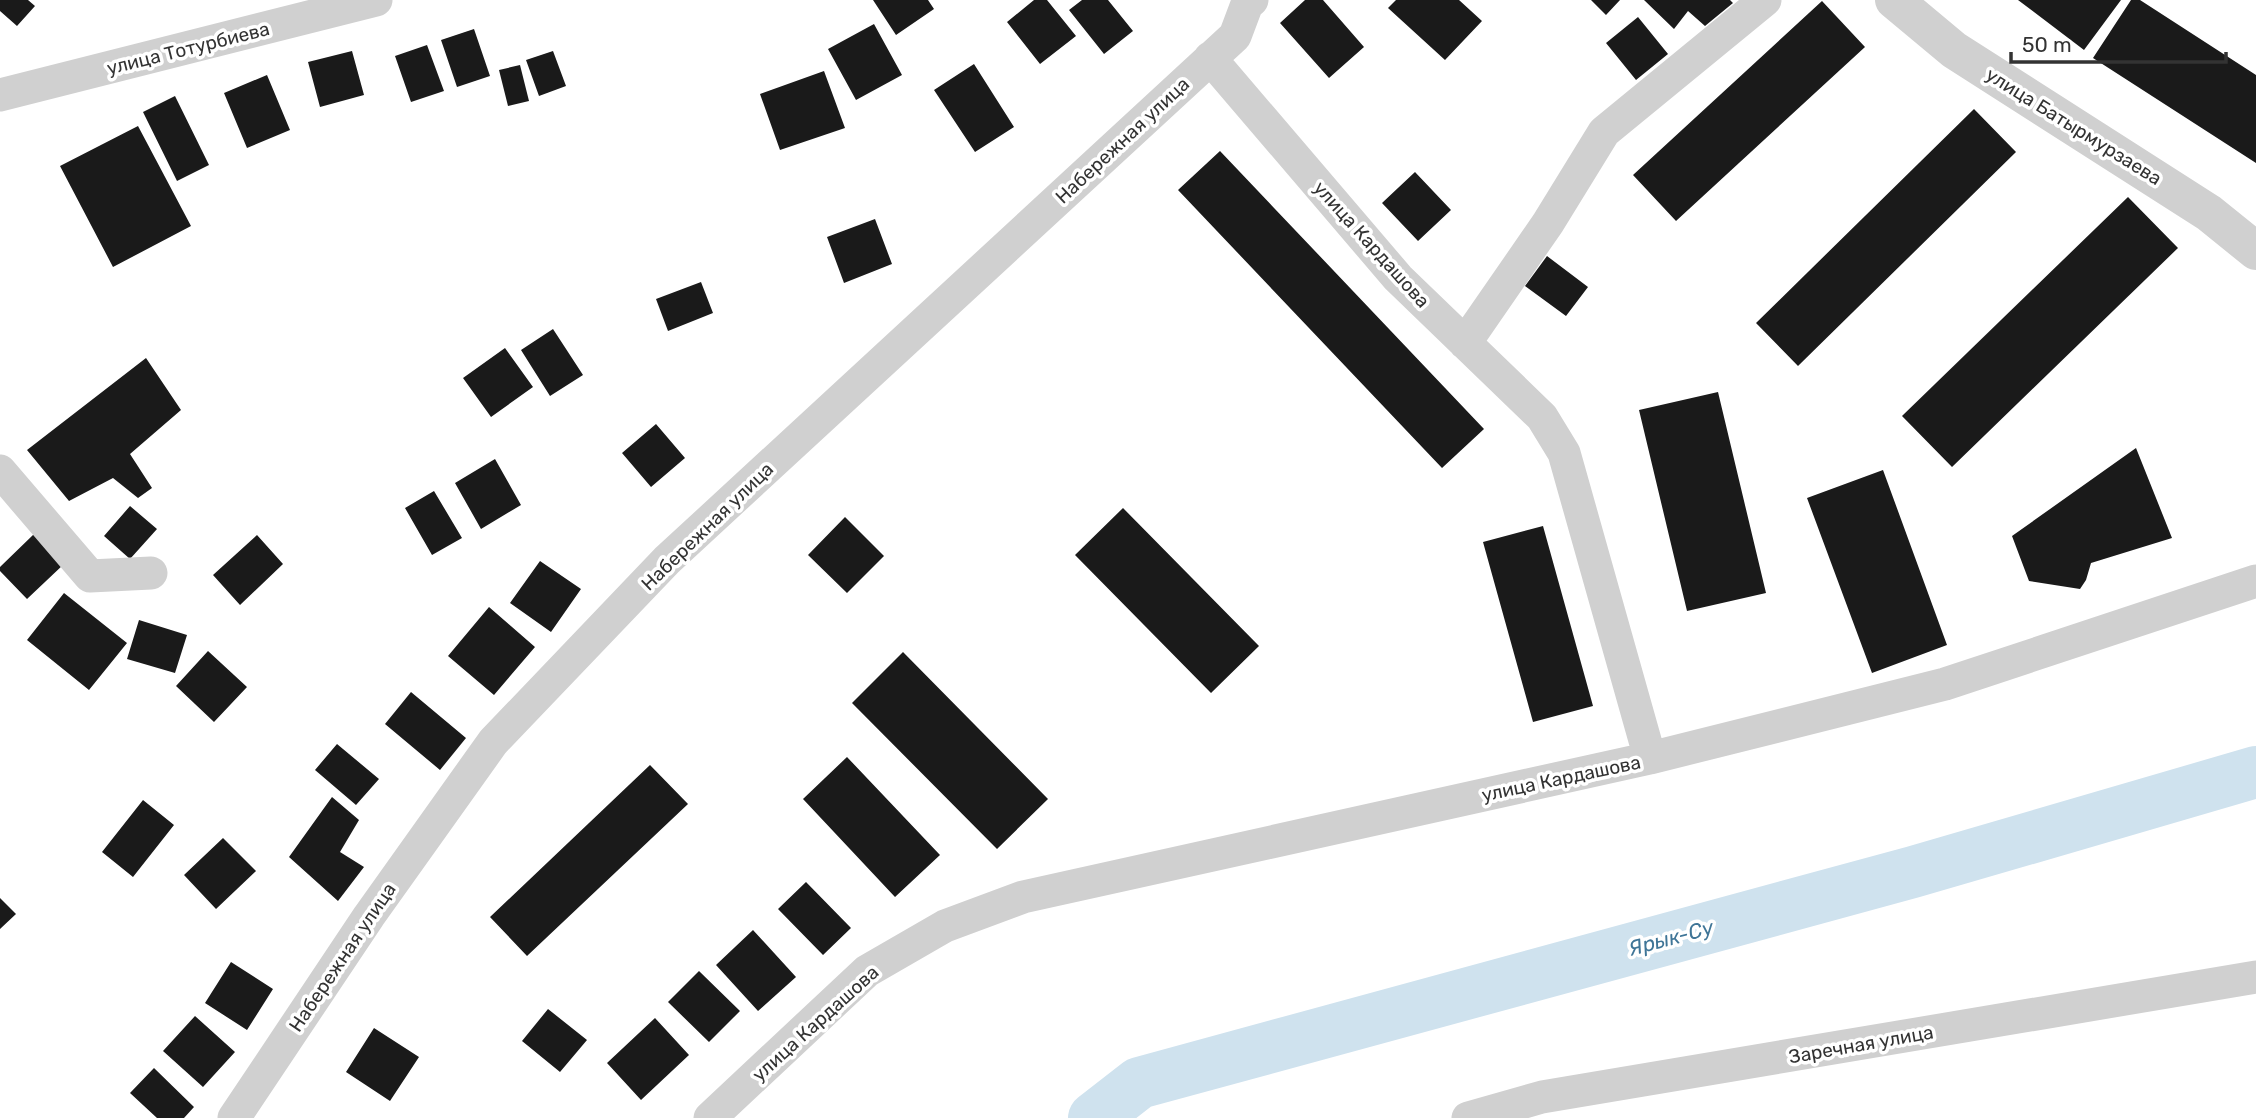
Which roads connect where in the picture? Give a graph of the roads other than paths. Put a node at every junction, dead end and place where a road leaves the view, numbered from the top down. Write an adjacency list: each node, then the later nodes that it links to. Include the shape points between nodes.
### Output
1 (376, 0): 6 (street, улица Тотурбиева)
2 (1765, 0): 8 (street, via 1604,132)
3 (1894, 0): 7 (street, улица Батырмурзаева, via 1954,50 2209,213)
4 (1248, 1): 5 (street, Набережная улица, via 1235,36)
5 (1210, 58): 8 (street, улица Кардашова, via 1398,278); 14 (street, Набережная улица, via 667,561 494,742 369,916)
6 (0, 95)
7 (2256, 251)
8 (1465, 343): 12 (street, улица Кардашова, via 1542,417 1564,453)
9 (0, 471): 10 (street, via 90,576)
10 (151, 573)
11 (2256, 581): 12 (street, via 1945,684)
12 (1650, 758): 15 (street, улица Кардашова, via 1023,897 945,926 867,971)
13 (2256, 977): 16 (street, Заречная улица, via 1542,1097)
14 (234, 1118)
15 (710, 1118)
16 (1468, 1118)

